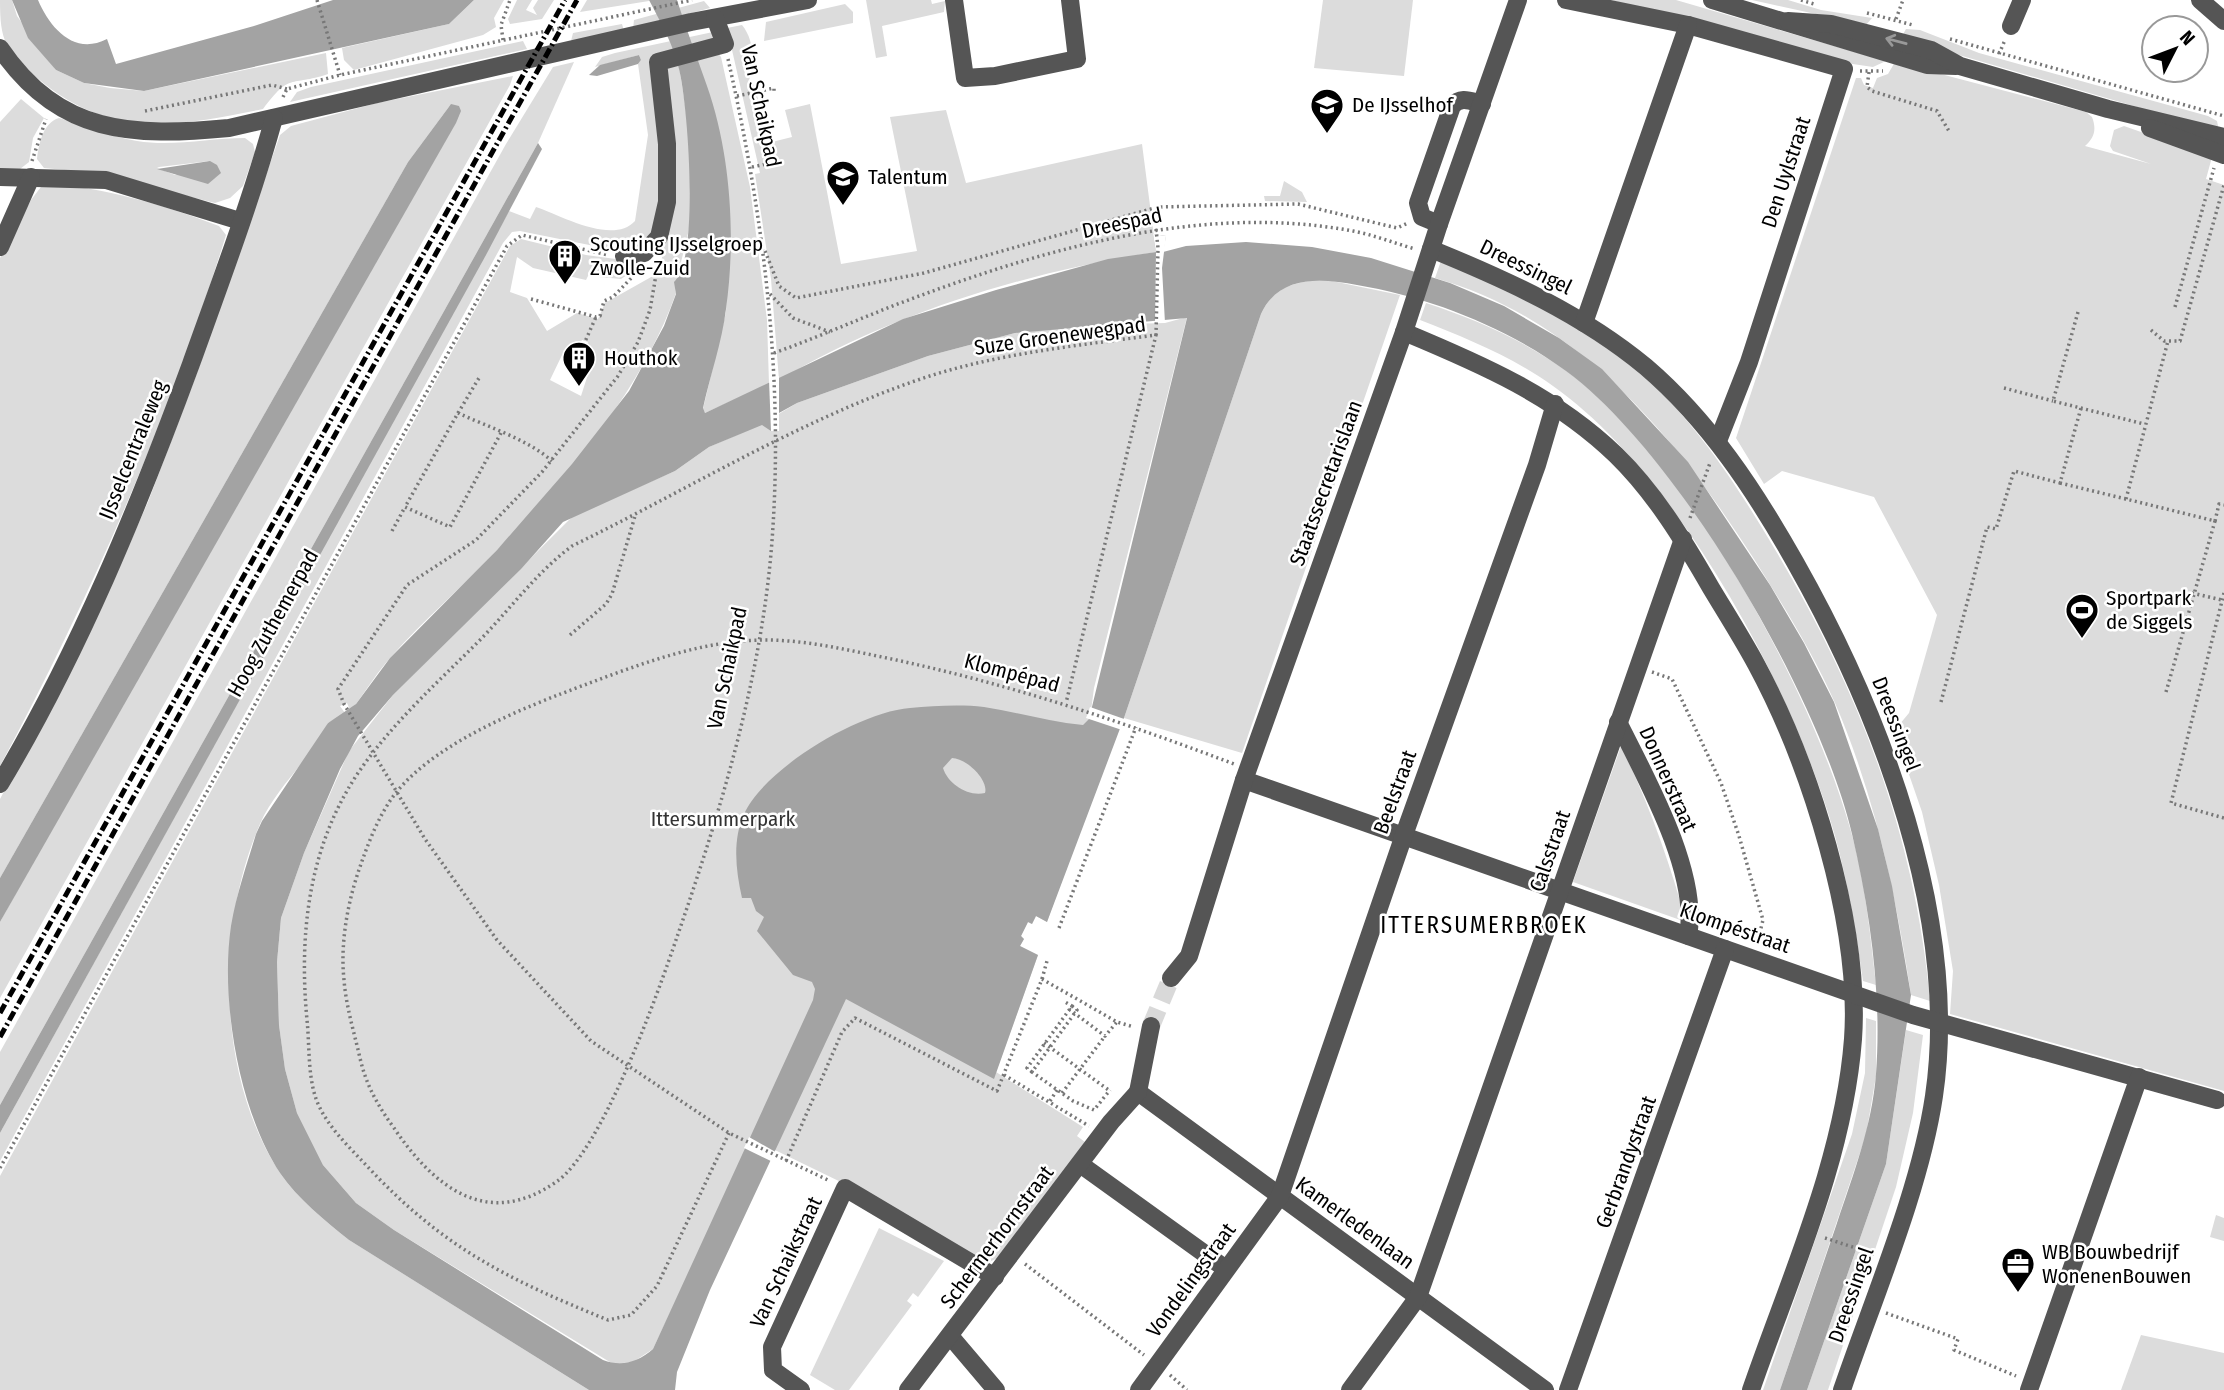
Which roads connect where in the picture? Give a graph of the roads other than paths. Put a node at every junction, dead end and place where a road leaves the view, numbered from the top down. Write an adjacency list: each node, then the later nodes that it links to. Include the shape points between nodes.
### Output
1 (808, 0): 9 (street)
2 (954, 0): 3 (street, via 965,78 1077,59)
3 (1070, 0)
4 (1518, 0): 14 (street, Staatssecretarislaan)
5 (1566, 0): 11 (street, Den Uylstraat)
6 (1712, 0): 16 (street, via 1788,21 1831,23 1931,51 1960,66)
7 (2022, 0): 12 (street)
8 (2200, 0): 10 (street)
9 (715, 18): 15 (street); 23 (street, Van Schaikpad, via 725,44 657,62 665,122 667,202 659,237 644,253)
10 (2224, 20)
11 (1688, 25): 24 (street); 27 (street, Den Uylstraat, via 1844,69 1749,362)
12 (2011, 26)
13 (0, 48): 15 (street, via 14,69 57,107 105,126 158,134 229,128)
14 (1482, 104): 19 (street, Staatssecretarislaan); 19 (street, via 1465,99 1452,106 1418,203)
15 (274, 118): 20 (street, IJsselcentraleweg)
16 (2222, 148)
17 (0, 177): 18 (street)
18 (31, 177): 20 (street, via 106,180); 21 (street)
19 (1430, 220): 22 (street, Staatssecretarislaan)
20 (240, 221): 31 (street, IJsselcentraleweg, via 129,523 82,629)
21 (0, 247)
22 (1431, 251): 24 (street, Dreessingel, via 1545,299); 25 (street, Staatssecretarislaan)
23 (624, 256)
24 (1584, 323): 27 (street, Dreessingel, via 1646,368)
25 (1404, 332): 26 (street, via 1494,370); 30 (street, Staatssecretarislaan)
26 (1555, 404): 28 (street, via 1616,455); 32 (street, Beelstraat)
27 (1718, 441): 38 (street, Dreessingel, via 1775,526 1842,648 1869,710 1912,838 1933,948)
28 (1683, 539): 29 (street, Calsstraat); 37 (street, via 1757,666 1792,744 1841,902)
29 (1618, 722): 33 (street, Calsstraat); 34 (street, Donnerstraat, via 1660,806 1677,856 1692,917)
30 (1247, 775): 32 (street, Klompéstraat); 36 (street, Staatssecretarislaan, via 1189,956)
31 (0, 784)
32 (1404, 835): 33 (street, Klompéstraat); 44 (street, Beelstraat)
33 (1560, 892): 34 (street, Klompéstraat); 47 (street, Calsstraat)
34 (1688, 936): 35 (street, Klompéstraat)
35 (1726, 948): 37 (street, Klompéstraat); 56 (street, Gerbrandystraat)
36 (1171, 978)
37 (1854, 992): 38 (street, Klompéstraat); 57 (street, via 1846,1100 1835,1147)
38 (1937, 1022): 40 (street, Klompéstraat); 58 (street, Dreessingel, via 1934,1095 1922,1147)
39 (1150, 1026): 41 (street)
40 (2139, 1077): 42 (street, Klompéstraat); 49 (street)
41 (1138, 1092): 43 (street, Schermerhornstraat); 44 (street, Kamerledenlaan)
42 (2217, 1100)
43 (1080, 1164): 45 (street, Schermerhornstraat); 46 (street, Schermerhornstraat)
44 (1280, 1196): 45 (street, Vondelingstraat); 47 (street, Kamerledenlaan)
45 (1226, 1269): 53 (street, Vondelingstraat)
46 (995, 1277): 48 (street, Schermerhornstraat); 50 (street, Van Schaikstraat, via 845,1188 772,1347 773,1370)
47 (1418, 1297): 54 (street, Calsstraat); 55 (street, Kamerledenlaan)
48 (951, 1337): 51 (street, Schermerhornstraat); 52 (street, Schermerhornstraat)
49 (2030, 1386)
50 (801, 1390)
51 (908, 1390)
52 (996, 1390)
53 (1139, 1390)
54 (1350, 1390)
55 (1545, 1390)
56 (1569, 1390)
57 (1751, 1390)
58 (1842, 1390)

